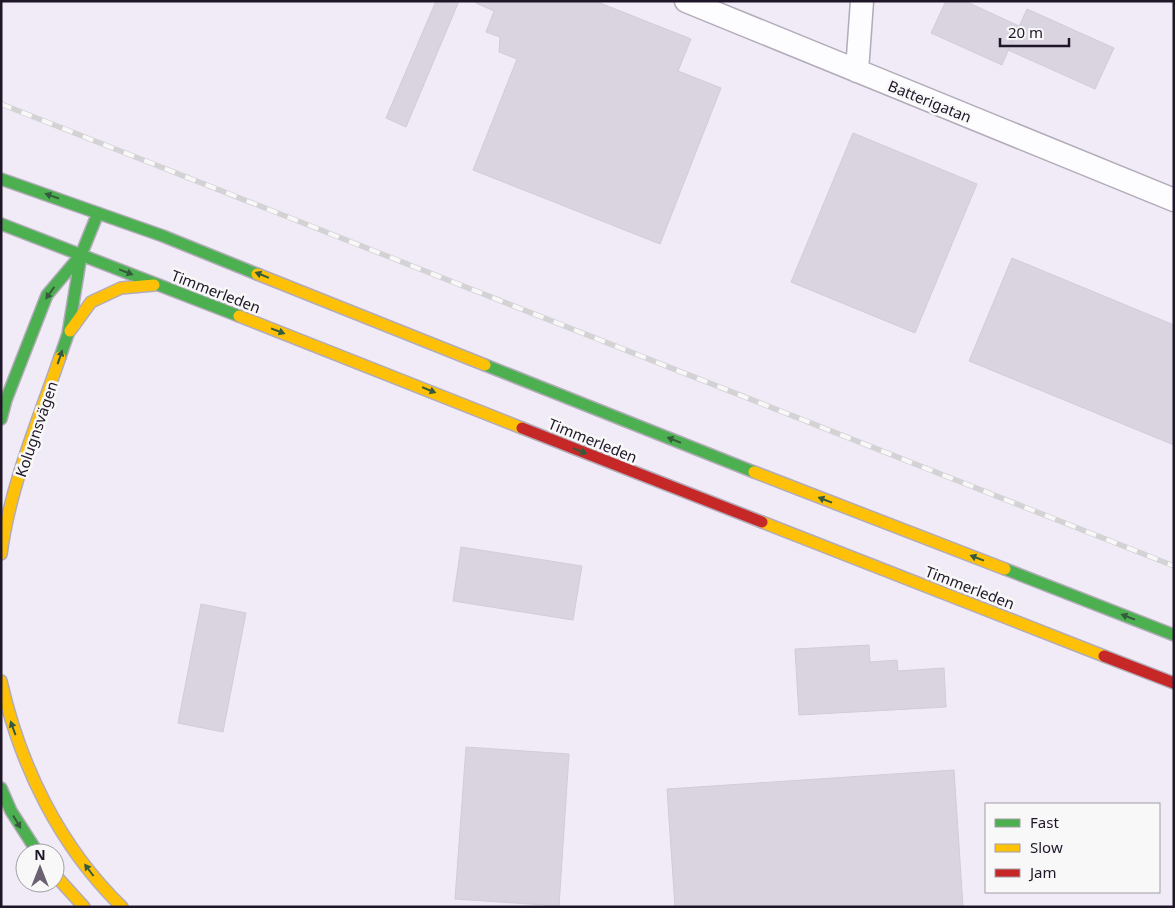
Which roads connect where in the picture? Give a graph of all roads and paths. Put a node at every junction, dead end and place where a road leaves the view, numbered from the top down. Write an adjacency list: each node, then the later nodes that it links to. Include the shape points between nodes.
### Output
1 (686, 1): 3 (street, Batterigatan)
2 (862, 1): 3 (street)
3 (857, 72): 5 (street, Batterigatan)
4 (1, 178): 6 (main road, Timmerleden, one-way to 4)
5 (1174, 200)
6 (98, 213): 8 (main road, Kolugnsvägen); 14 (main road, Timmerleden, one-way to 6)
7 (1, 224): 8 (main road, Timmerleden)
8 (81, 255): 9 (main road, Timmerleden, one-way to 9); 10 (main road, Kolugnsvägen); 12 (main road, Kolugnsvägen, one-way to 12, via 47,296)
9 (159, 285): 10 (main road, Kolugnsvägen, via 121,288 91,302); 16 (main road, Timmerleden, one-way to 16)
10 (68, 334): 13 (main road, Kolugnsvägen, one-way to 10, via 5,525)
11 (1, 371): 12 (street, Kolugnsvägen)
12 (4, 409)
13 (1, 554)
14 (1174, 635)
15 (1, 680): 21 (main road, one-way to 15, via 106,892 64,837 27,778)
16 (1174, 683)
17 (3, 789): 18 (main road, one-way to 18, via 11,811)
18 (32, 843)
19 (65, 886): 20 (main road)
20 (84, 907)
21 (122, 907)

